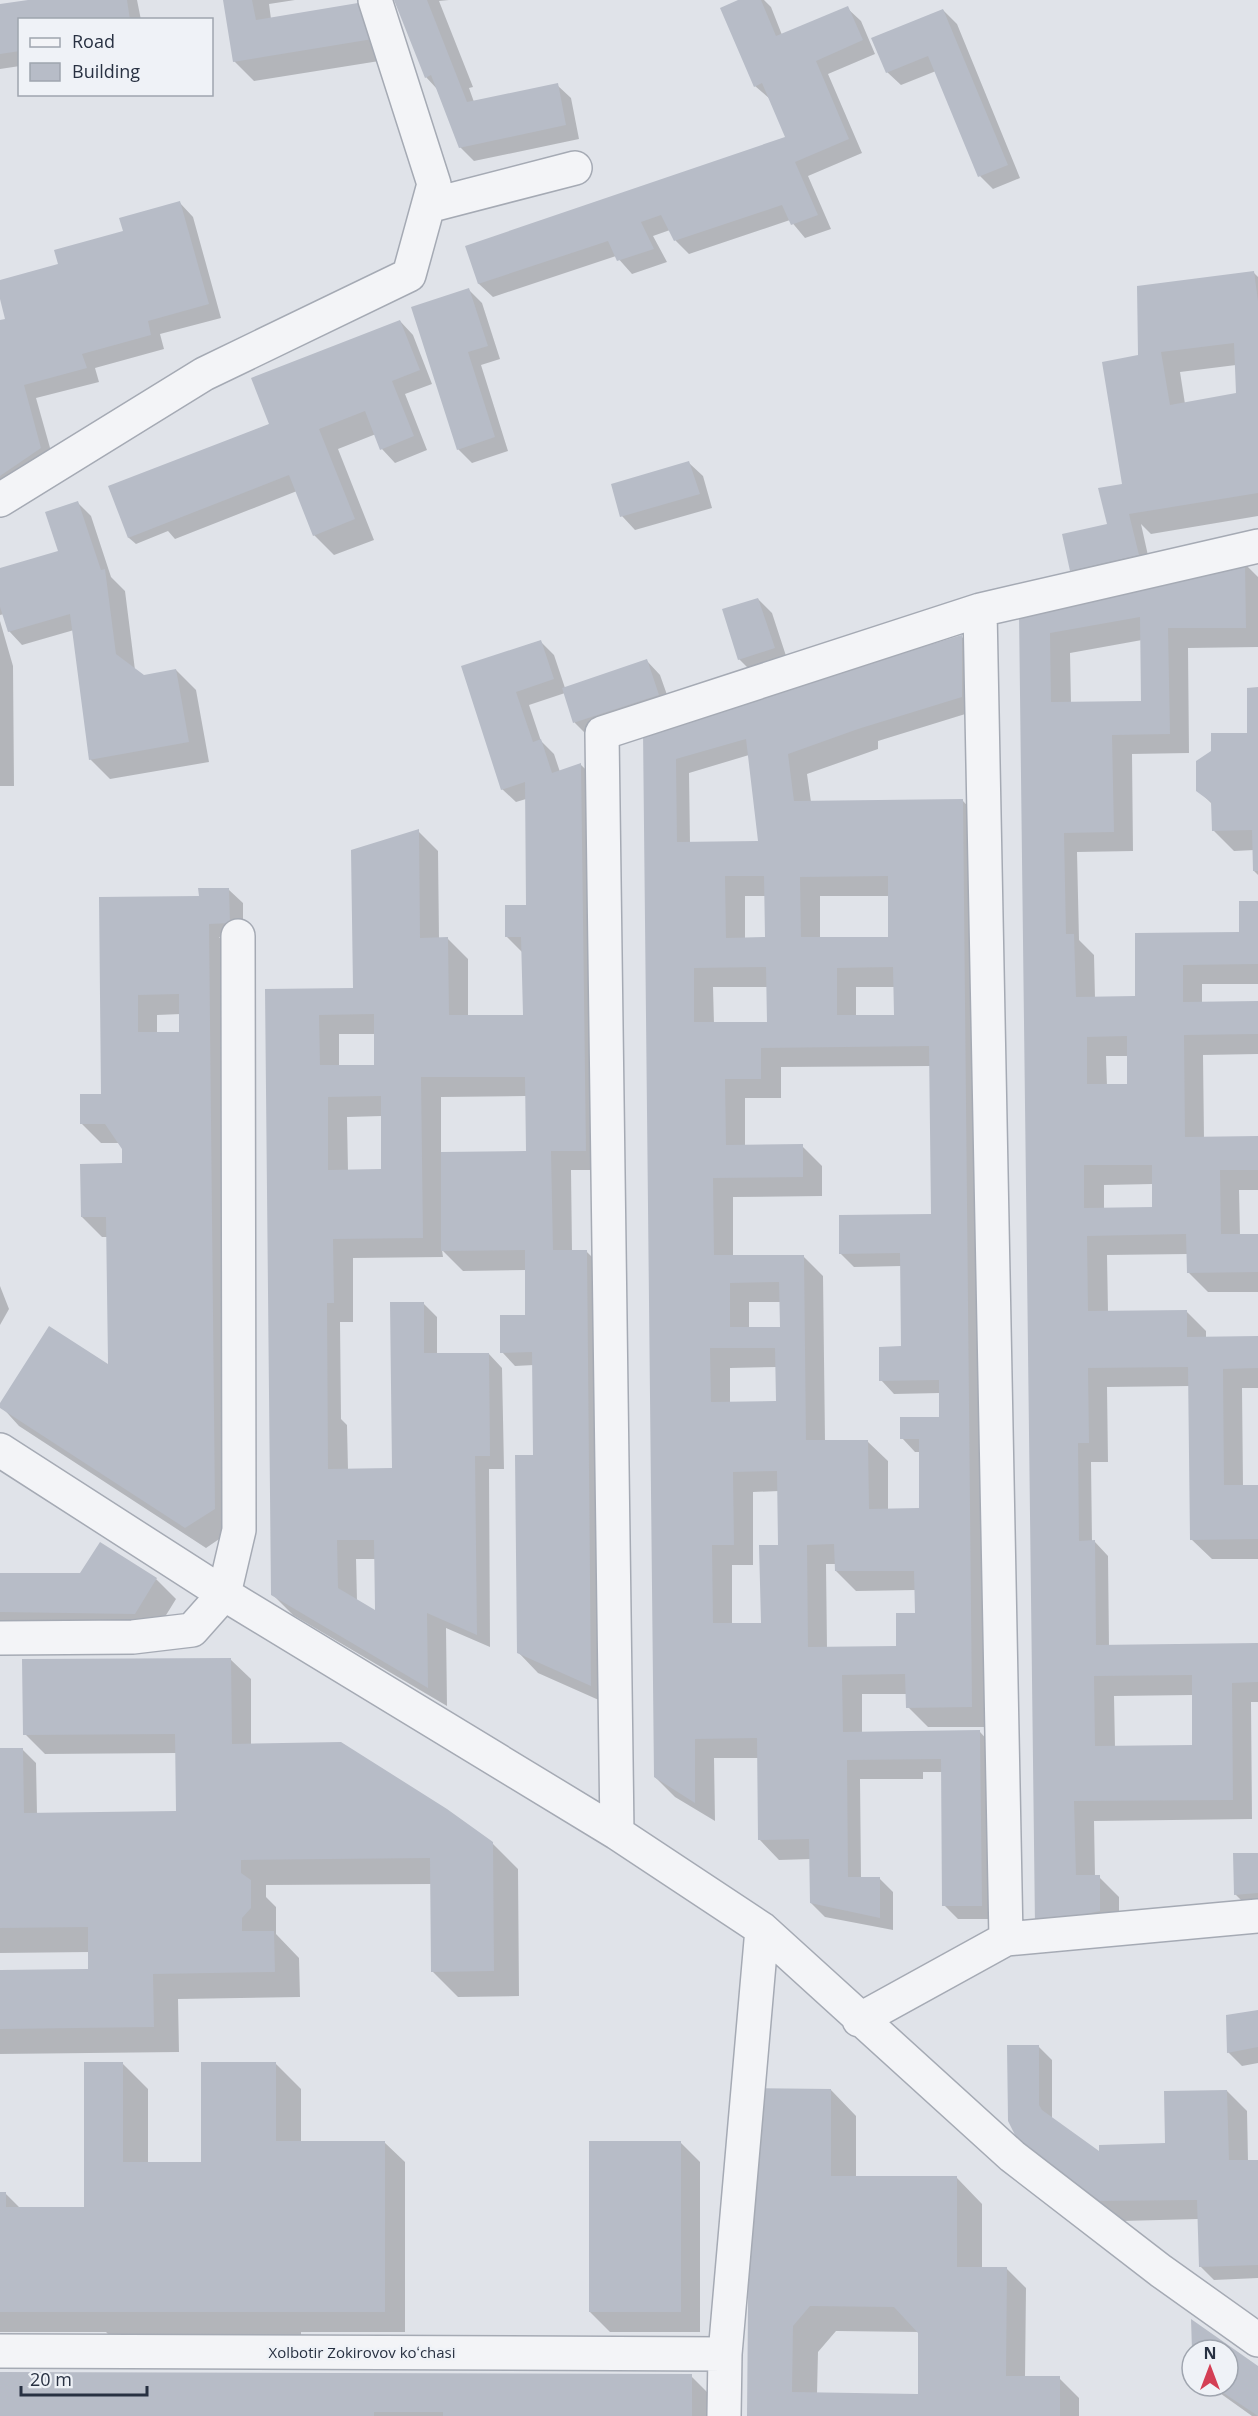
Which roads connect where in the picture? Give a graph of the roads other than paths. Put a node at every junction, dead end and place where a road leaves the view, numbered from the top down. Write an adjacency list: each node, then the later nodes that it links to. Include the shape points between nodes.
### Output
1 (375, 0): 3 (street, via 434,184)
2 (575, 168): 3 (street)
3 (428, 206): 4 (street, via 409,274 204,374)
4 (0, 500)
5 (1258, 546): 6 (street)
6 (980, 610): 11 (street, via 602,733); 14 (street)
7 (238, 936): 9 (street, via 239,1530)
8 (0, 1450): 9 (street)
9 (224, 1594): 10 (street, via 192,1630 133,1637); 11 (street)
10 (0, 1638)
11 (617, 1833): 13 (street)
12 (1258, 1917): 14 (street)
13 (762, 1929): 15 (street); 18 (street)
14 (1005, 1939): 15 (street)
15 (860, 2020): 16 (street, via 1012,2156)
16 (1258, 2340)
17 (0, 2351): 18 (street, Xolbotir Zokirovov koʻchasi)
18 (725, 2354): 19 (street)
19 (724, 2416)

